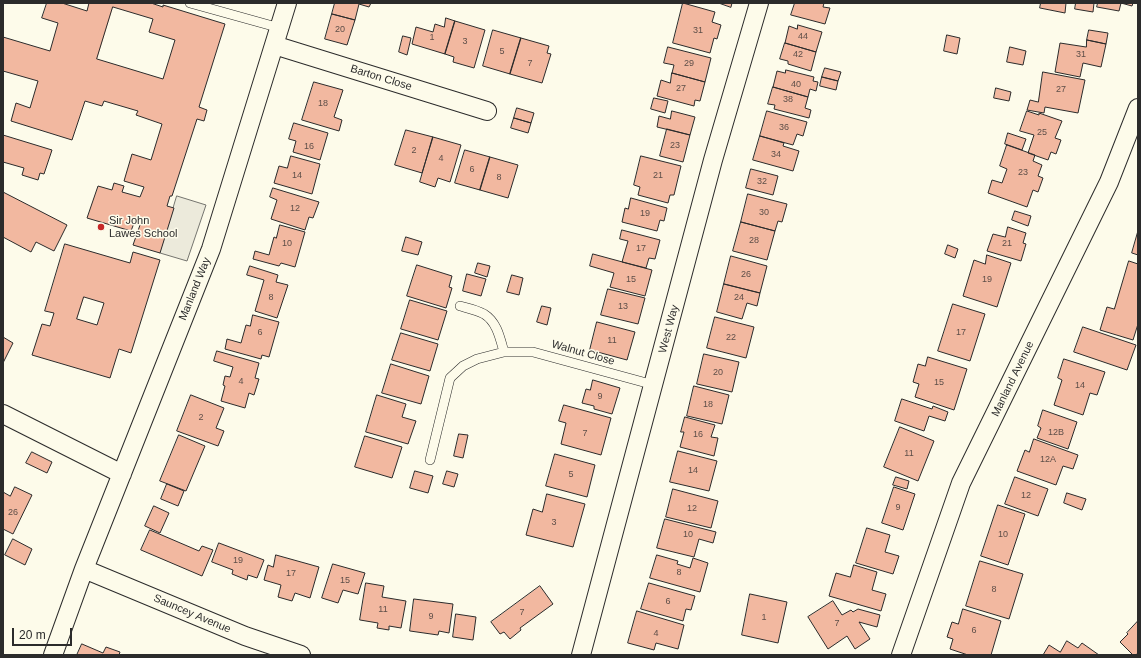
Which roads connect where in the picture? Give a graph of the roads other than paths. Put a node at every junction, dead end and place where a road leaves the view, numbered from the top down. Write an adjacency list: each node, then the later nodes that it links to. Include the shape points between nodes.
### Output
1 (190, 3): 4 (lane)
2 (287, 3): 4 (street, Manland Way)
3 (759, 3): 10 (street, West Way, via 713,160)
4 (280, 28): 5 (street, Manland Way)
5 (274, 45): 7 (street, Barton Close); 13 (street, Manland Way, via 211,249)
6 (1138, 108): 18 (street, Manland Avenue, via 1109,182 961,484)
7 (487, 111)
8 (460, 306): 9 (lane, via 484,314 492,322 498,331)
9 (504, 352): 10 (lane, Walnut Close, via 533,352); 12 (lane, Walnut Close, via 477,359 463,366 450,378)
10 (654, 385): 17 (street, West Way)
11 (3, 414): 13 (street)
12 (430, 460)
13 (122, 474): 14 (street, Manland Way)
14 (84, 569): 15 (street, Manland Way); 16 (street, Sauncey Avenue, via 245,636)
15 (54, 655)
16 (300, 655)
17 (581, 655)
18 (901, 655)

